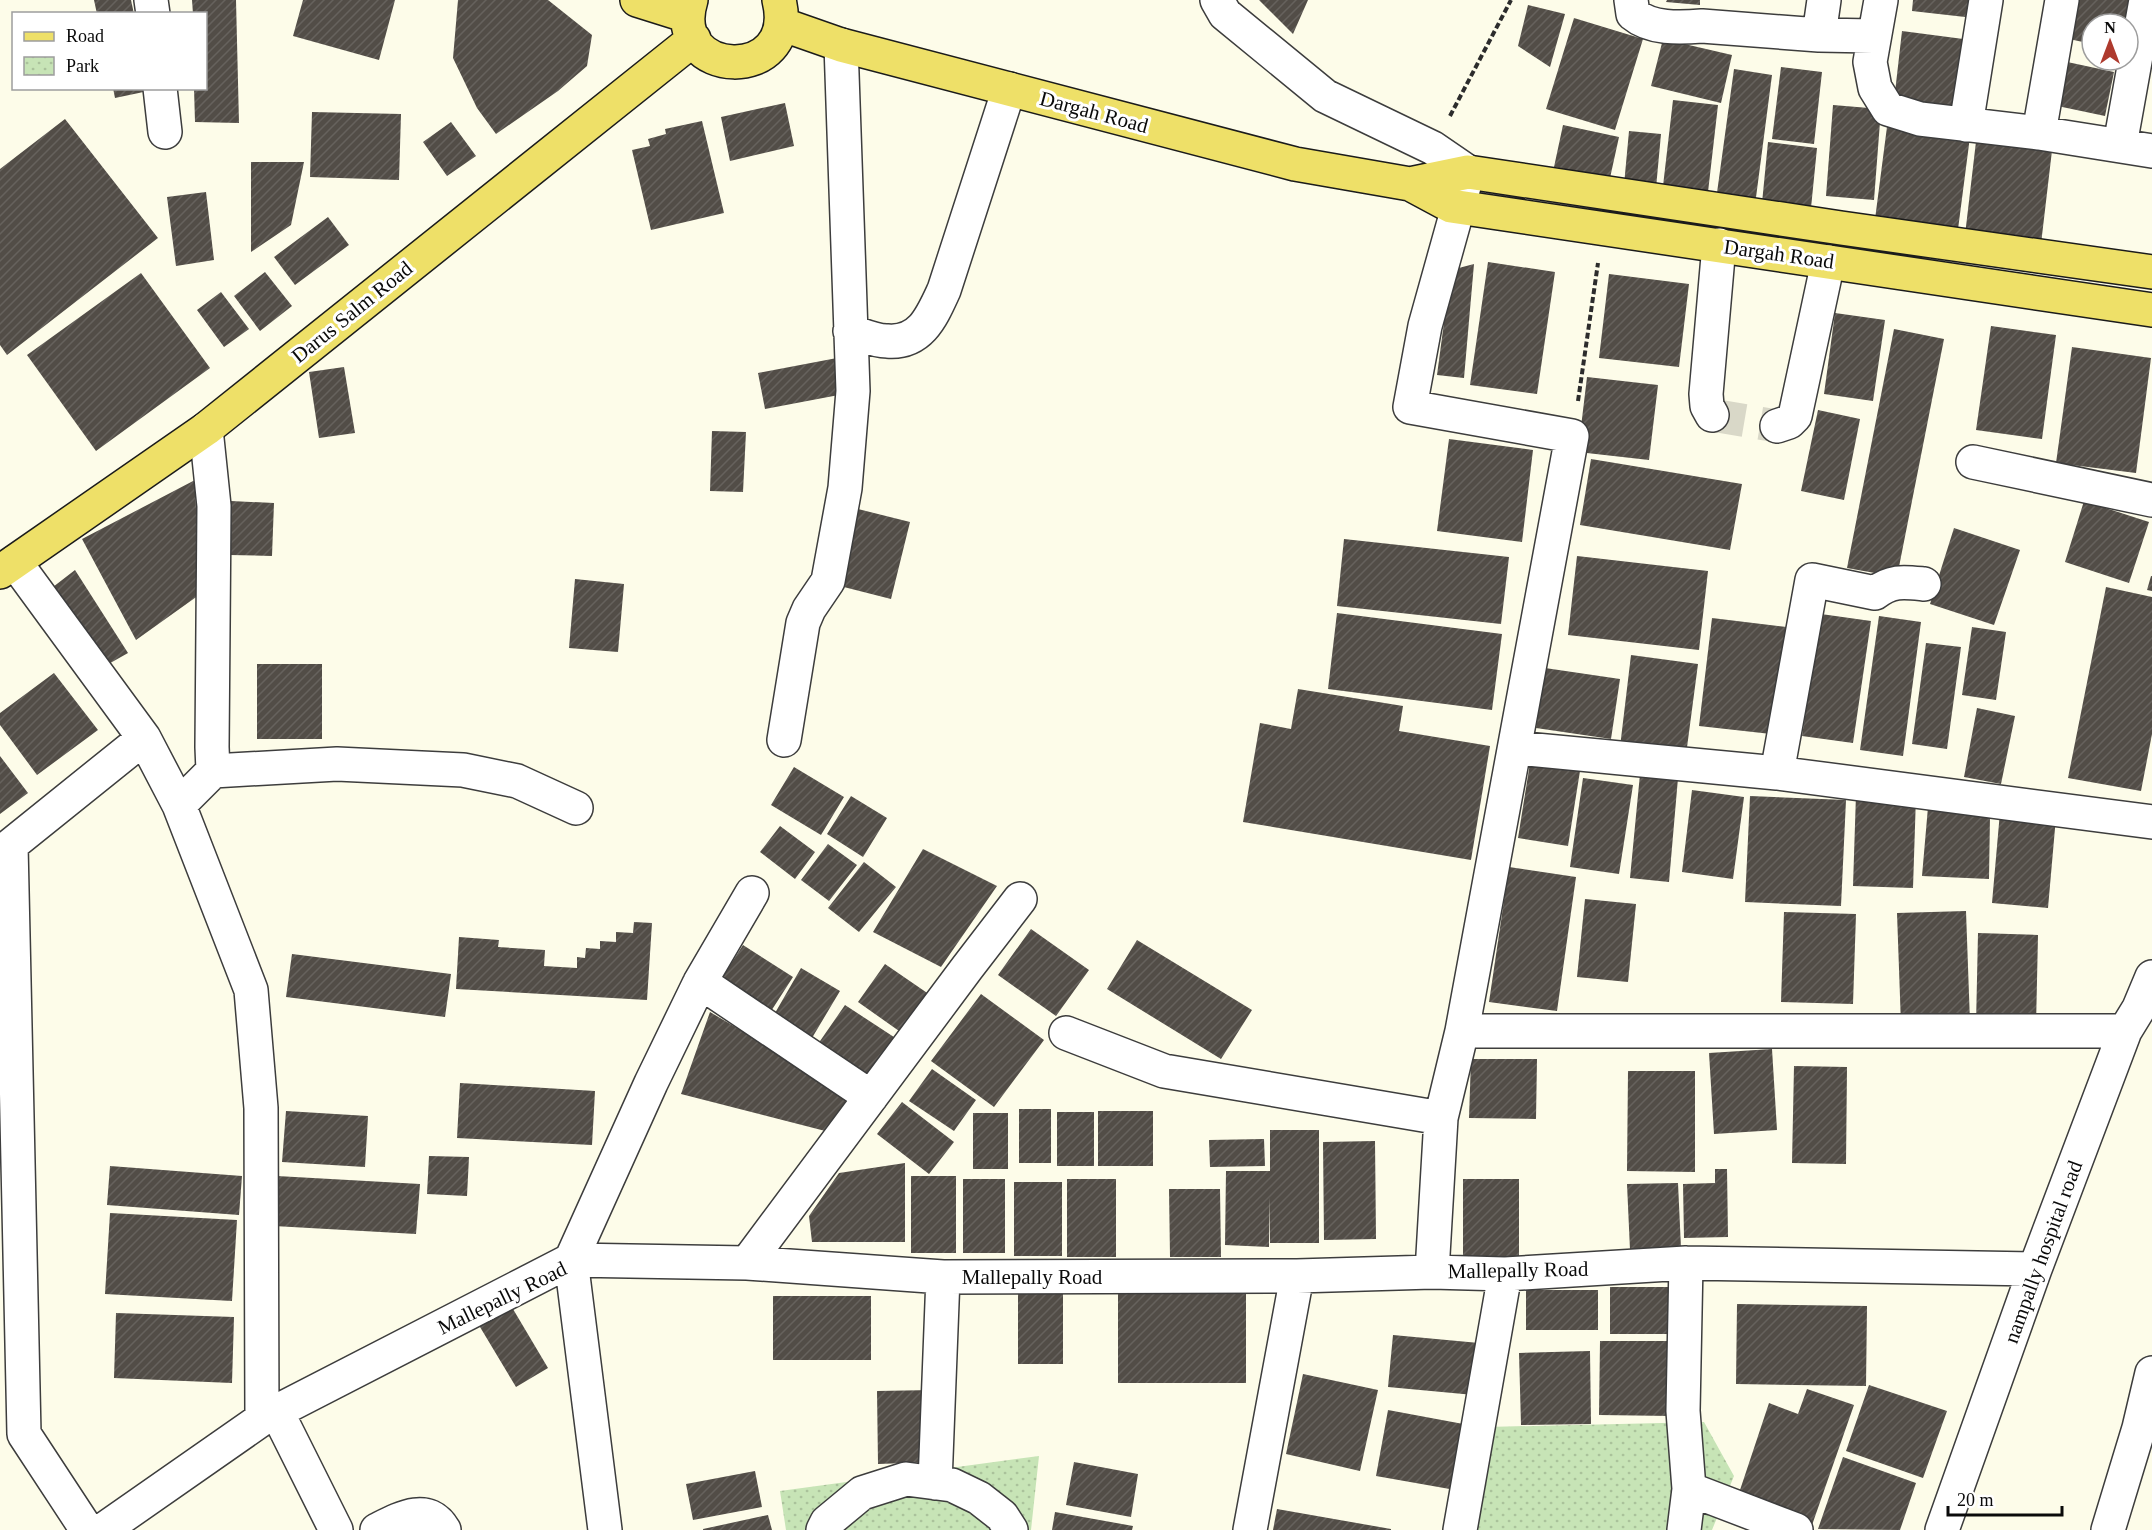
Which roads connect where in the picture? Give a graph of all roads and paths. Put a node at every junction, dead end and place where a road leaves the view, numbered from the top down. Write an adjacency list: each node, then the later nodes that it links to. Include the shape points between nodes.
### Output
1 (637, 0): 12 (main road)
2 (1217, 0): 22 (street, via 1225,14 1325,96)
3 (1511, 0): 22 (path)
4 (1631, 0): 11 (street, via 1633,14 1642,21 1662,26)
5 (1824, 0): 13 (street)
6 (1881, 0): 14 (street)
7 (1986, 0): 18 (street)
8 (2062, 0): 20 (street)
9 (2146, 0): 21 (street)
10 (780, 12): 12 (main road, via 776,38 768,50 742,63 714,59 703,51); 15 (main road, Dargah Road)
11 (1704, 13): 13 (street)
12 (691, 18): 35 (main road, Darus Salm Road)
13 (1819, 35): 14 (street)
14 (1873, 36): 18 (street, via 1870,62 1875,88 1888,109 1920,119)
15 (841, 45): 16 (main road, Dargah Road); 32 (street)
16 (1009, 89): 25 (main road, Dargah Road, via 1294,164); 32 (street, via 932,318 920,333 900,340 886,341)
17 (160, 90): 19 (street)
18 (1966, 125): 20 (street)
19 (165, 132)
20 (2039, 133): 21 (street)
21 (2120, 145): 23 (street)
22 (1432, 148): 24 (street)
23 (2152, 151)
24 (1467, 172): 25 (main road, Dargah Road); 26 (street); 30 (main road, Dargah Road)
25 (1410, 184): 26 (main road, Dargah Road)
26 (1458, 207): 27 (main road, Dargah Road); 36 (street, via 1425,326 1410,407)
27 (1603, 230): 28 (main road, Dargah Road); 36 (path)
28 (1719, 245): 29 (main road, Dargah Road); 33 (street, via 1706,394)
29 (1828, 262): 31 (main road, Dargah Road); 34 (street, via 1795,416)
30 (2152, 272)
31 (2152, 310)
32 (850, 331): 42 (street, via 853,391 845,488 828,581 803,623)
33 (1712, 415)
34 (1777, 426)
35 (206, 429): 39 (main road, Darus Salm Road); 44 (street, via 214,506)
36 (1572, 436): 43 (street)
37 (1972, 462): 38 (street)
38 (2152, 501)
39 (7, 567): 41 (street)
40 (1924, 584): 45 (street, via 1887,584 1875,593 1812,580)
41 (144, 738): 46 (street); 49 (street)
42 (784, 740)
43 (1516, 748): 45 (street); 55 (street)
44 (213, 771): 46 (street); 47 (street, via 337,764 463,770 517,782)
45 (1777, 773): 48 (street)
46 (179, 805): 68 (street, via 251,990 261,1108)
47 (576, 808)
48 (2152, 822)
49 (5, 848): 70 (street)
50 (752, 892): 53 (street)
51 (1020, 899): 57 (street)
52 (2152, 977): 54 (street, nampally hospital road)
53 (700, 982): 57 (street); 59 (street)
54 (2139, 1016): 55 (street); 62 (street, nampally hospital road)
55 (1462, 1031): 58 (street)
56 (1066, 1033): 58 (street, via 1164,1071)
57 (872, 1097): 60 (street)
58 (1441, 1118): 63 (street)
59 (571, 1260): 60 (street, Mallepally Road); 68 (street, Mallepally Road); 78 (street)
60 (747, 1263): 66 (street, Mallepally Road)
61 (1686, 1263): 62 (street, Mallepally Road); 64 (street, Mallepally Road); 72 (street, via 1683,1411)
62 (2035, 1269): 85 (street, nampally hospital road)
63 (1432, 1272): 64 (street, Mallepally Road); 65 (street, Mallepally Road)
64 (1505, 1274): 82 (street)
65 (1297, 1276): 66 (street, Mallepally Road); 81 (street)
66 (943, 1277): 71 (street)
67 (2152, 1373): 69 (street)
68 (269, 1415): 74 (street, Mallepally Road); 75 (street)
69 (2146, 1427): 86 (street)
70 (12, 1429): 73 (street)
71 (935, 1483): 79 (street, via 906,1479 862,1493 827,1522); 80 (street, via 952,1485 979,1498 1002,1516)
72 (1689, 1489): 83 (street); 84 (street)
73 (87, 1530)
74 (103, 1530)
75 (336, 1530)
76 (377, 1530): 77 (street, via 419,1514 429,1515)
77 (444, 1530)
78 (605, 1530)
79 (823, 1530)
80 (1011, 1530)
81 (1250, 1530)
82 (1460, 1530)
83 (1684, 1530)
84 (1796, 1530)
85 (1942, 1530)
86 (2108, 1530)

